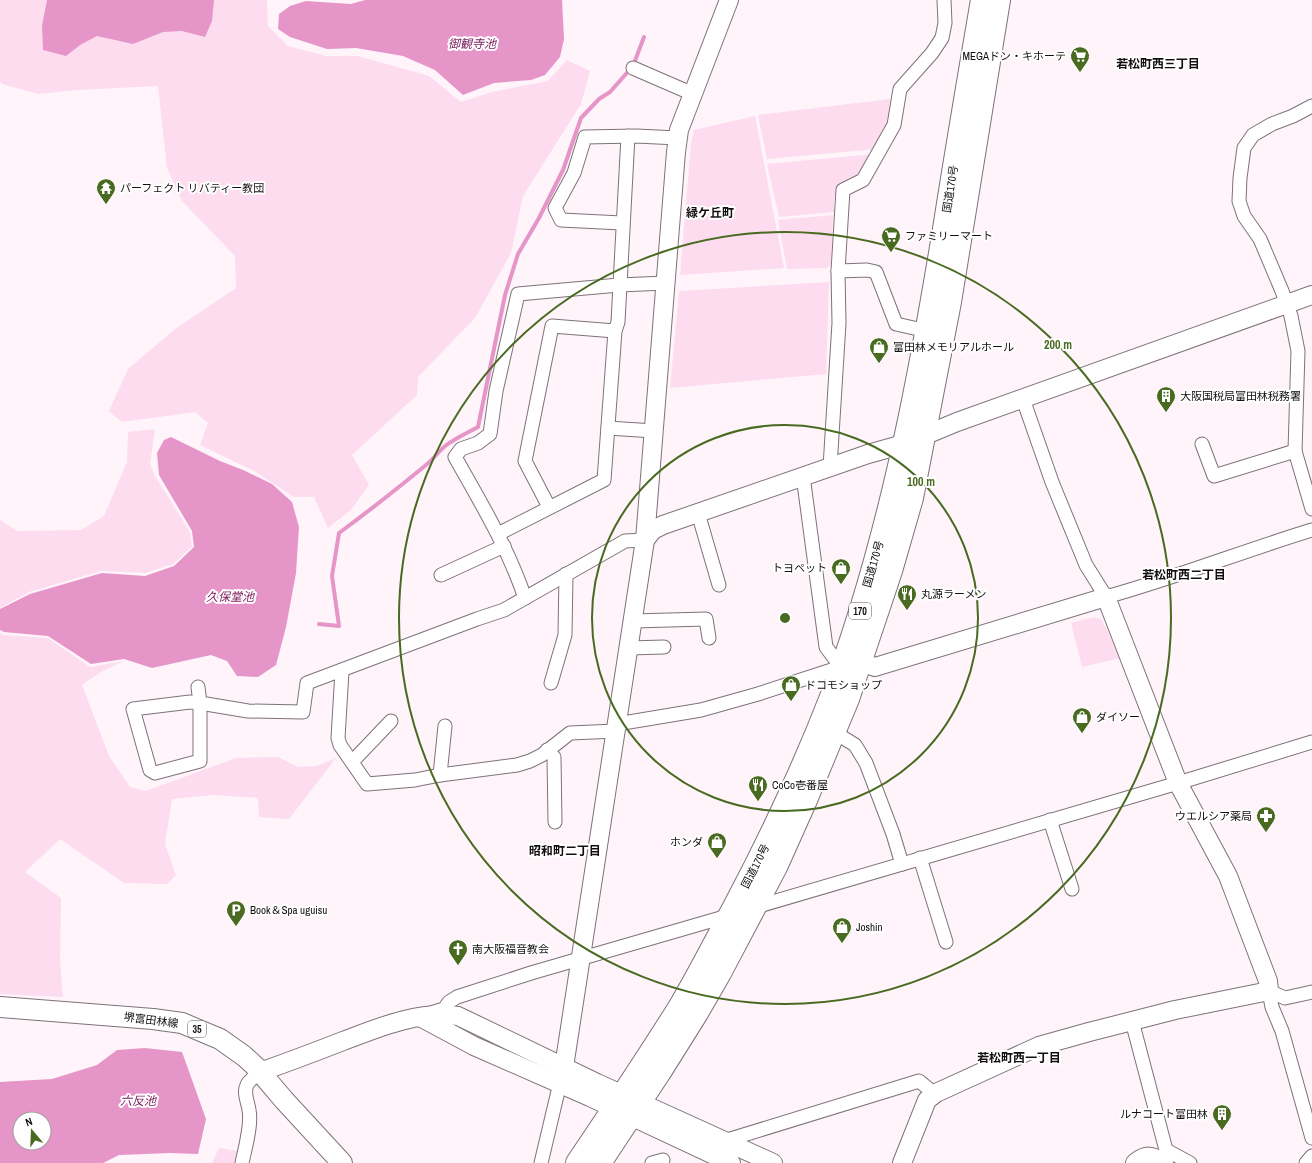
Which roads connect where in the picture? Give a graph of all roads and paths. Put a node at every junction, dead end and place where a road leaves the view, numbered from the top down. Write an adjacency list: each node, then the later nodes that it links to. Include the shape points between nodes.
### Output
1 (729, 0): 6 (street)
2 (944, 0): 11 (street, via 945,23 942,38 900,89 894,126 863,180 843,190)
3 (982, 0): 17 (highway, 国道170号 / 170)
4 (999, 0): 21 (highway, 国道170号 / 170, via 950,302)
5 (633, 68): 6 (street)
6 (693, 94): 9 (street)
7 (1312, 106): 15 (street, via 1253,135 1244,148 1240,178 1239,201 1244,216 1260,238)
8 (628, 136): 9 (street); 10 (street); 10 (street, via 585,137 574,173 555,208 561,220)
9 (678, 138): 12 (street)
10 (622, 223): 13 (street)
11 (838, 271): 17 (street, via 876,272 896,324); 25 (street, via 839,323)
12 (666, 283): 13 (street); 20 (street)
13 (619, 285): 16 (street, via 618,322); 31 (street, via 518,294 496,390 490,434 478,443 461,449 455,457)
14 (1312, 295): 15 (street)
15 (1287, 304): 18 (street); 24 (street, via 1298,351)
16 (615, 331): 19 (street); 27 (street, via 552,326 524,461)
17 (927, 331): 22 (highway, 国道170号 / 170)
18 (1023, 399): 21 (street); 37 (street, via 1052,482 1083,558)
19 (608, 428): 20 (street); 27 (street, via 604,480)
20 (654, 431): 32 (street)
21 (924, 436): 22 (street); 43 (highway, 国道170号 / 170, via 912,498 891,571)
22 (904, 444): 25 (street); 43 (highway, 国道170号 / 170, via 883,532 854,629)
23 (1202, 444): 24 (street, via 1214,476)
24 (1295, 451): 28 (street)
25 (830, 467): 26 (street)
26 (803, 476): 29 (street); 43 (street, via 826,647)
27 (549, 507): 31 (street)
28 (1312, 508)
29 (698, 513): 32 (street, via 653,530); 36 (street)
30 (1312, 530): 37 (street)
31 (498, 534): 33 (street)
32 (645, 540): 34 (street, via 625,541); 39 (street)
33 (504, 546): 35 (street); 38 (street)
34 (566, 574): 38 (street); 45 (street, via 565,635)
35 (441, 575)
36 (719, 585)
37 (1106, 597): 43 (street, via 875,667); 56 (street)
38 (525, 598): 44 (street, via 504,610)
39 (633, 621): 40 (street, via 706,619); 42 (street)
40 (709, 638)
41 (664, 646): 42 (street)
42 (629, 648): 50 (street)
43 (850, 665): 50 (street, via 701,710); 51 (highway, 国道170号 / 170, via 848,699); 63 (highway, 国道170号 / 170)
44 (342, 671): 47 (street, via 307,683 304,712 248,711); 54 (street, via 338,738)
45 (551, 683)
46 (198, 687): 47 (street)
47 (200, 704): 47 (street, via 190,702 133,709 150,770 155,774 200,761)
48 (391, 721): 54 (street)
49 (445, 726): 55 (street)
50 (616, 727): 53 (street, via 570,733); 65 (street)
51 (834, 732): 60 (street, via 855,744 866,763); 62 (highway, 国道170号 / 170, via 776,867)
52 (1312, 742): 56 (street)
53 (547, 750): 55 (street, via 530,761 517,765); 58 (street, via 554,757)
54 (352, 762): 55 (street, via 366,784)
55 (440, 775)
56 (1178, 783): 57 (street); 66 (street, via 1228,876 1268,981)
57 (1050, 820): 59 (street); 61 (street)
58 (555, 822)
59 (920, 858): 60 (street); 64 (street)
60 (902, 864): 62 (street)
61 (1072, 889)
62 (754, 908): 63 (street); 74 (highway, 国道170号 / 170, via 697,1013)
63 (730, 915): 65 (street); 74 (highway, 国道170号 / 170)
64 (946, 942)
65 (580, 959): 69 (street, via 457,997 444,1009); 72 (street)
66 (1269, 991): 67 (street, via 1284,998); 70 (street); 75 (street)
67 (1312, 992)
68 (0, 1006): 71 (main road, 堺富田林線 / 35, via 153,1019 182,1024 220,1039 244,1056)
69 (420, 1017): 71 (street, via 384,1026); 72 (street, via 458,1016)
70 (1132, 1021): 73 (street, via 1039,1046); 79 (street, via 1166,1150)
71 (260, 1072): 80 (street, via 246,1086 250,1112); 81 (main road, 堺富田林線 / 35)
72 (562, 1075): 74 (street); 82 (street)
73 (935, 1094): 76 (street, via 919,1081); 86 (street, via 927,1100)
74 (627, 1105): 76 (street); 78 (highway, 国道170号 / 170); 83 (highway, 国道170号 / 170); 84 (street)
75 (1312, 1138)
76 (724, 1141): 85 (street)
77 (1312, 1156): 89 (street)
78 (603, 1162)
79 (1188, 1162)
80 (242, 1163)
81 (342, 1163)
82 (541, 1163)
83 (577, 1163)
84 (731, 1163)
85 (773, 1163)
86 (902, 1163)
87 (1135, 1163): 88 (street, via 1149,1156)
88 (1164, 1163)
89 (1306, 1163)

